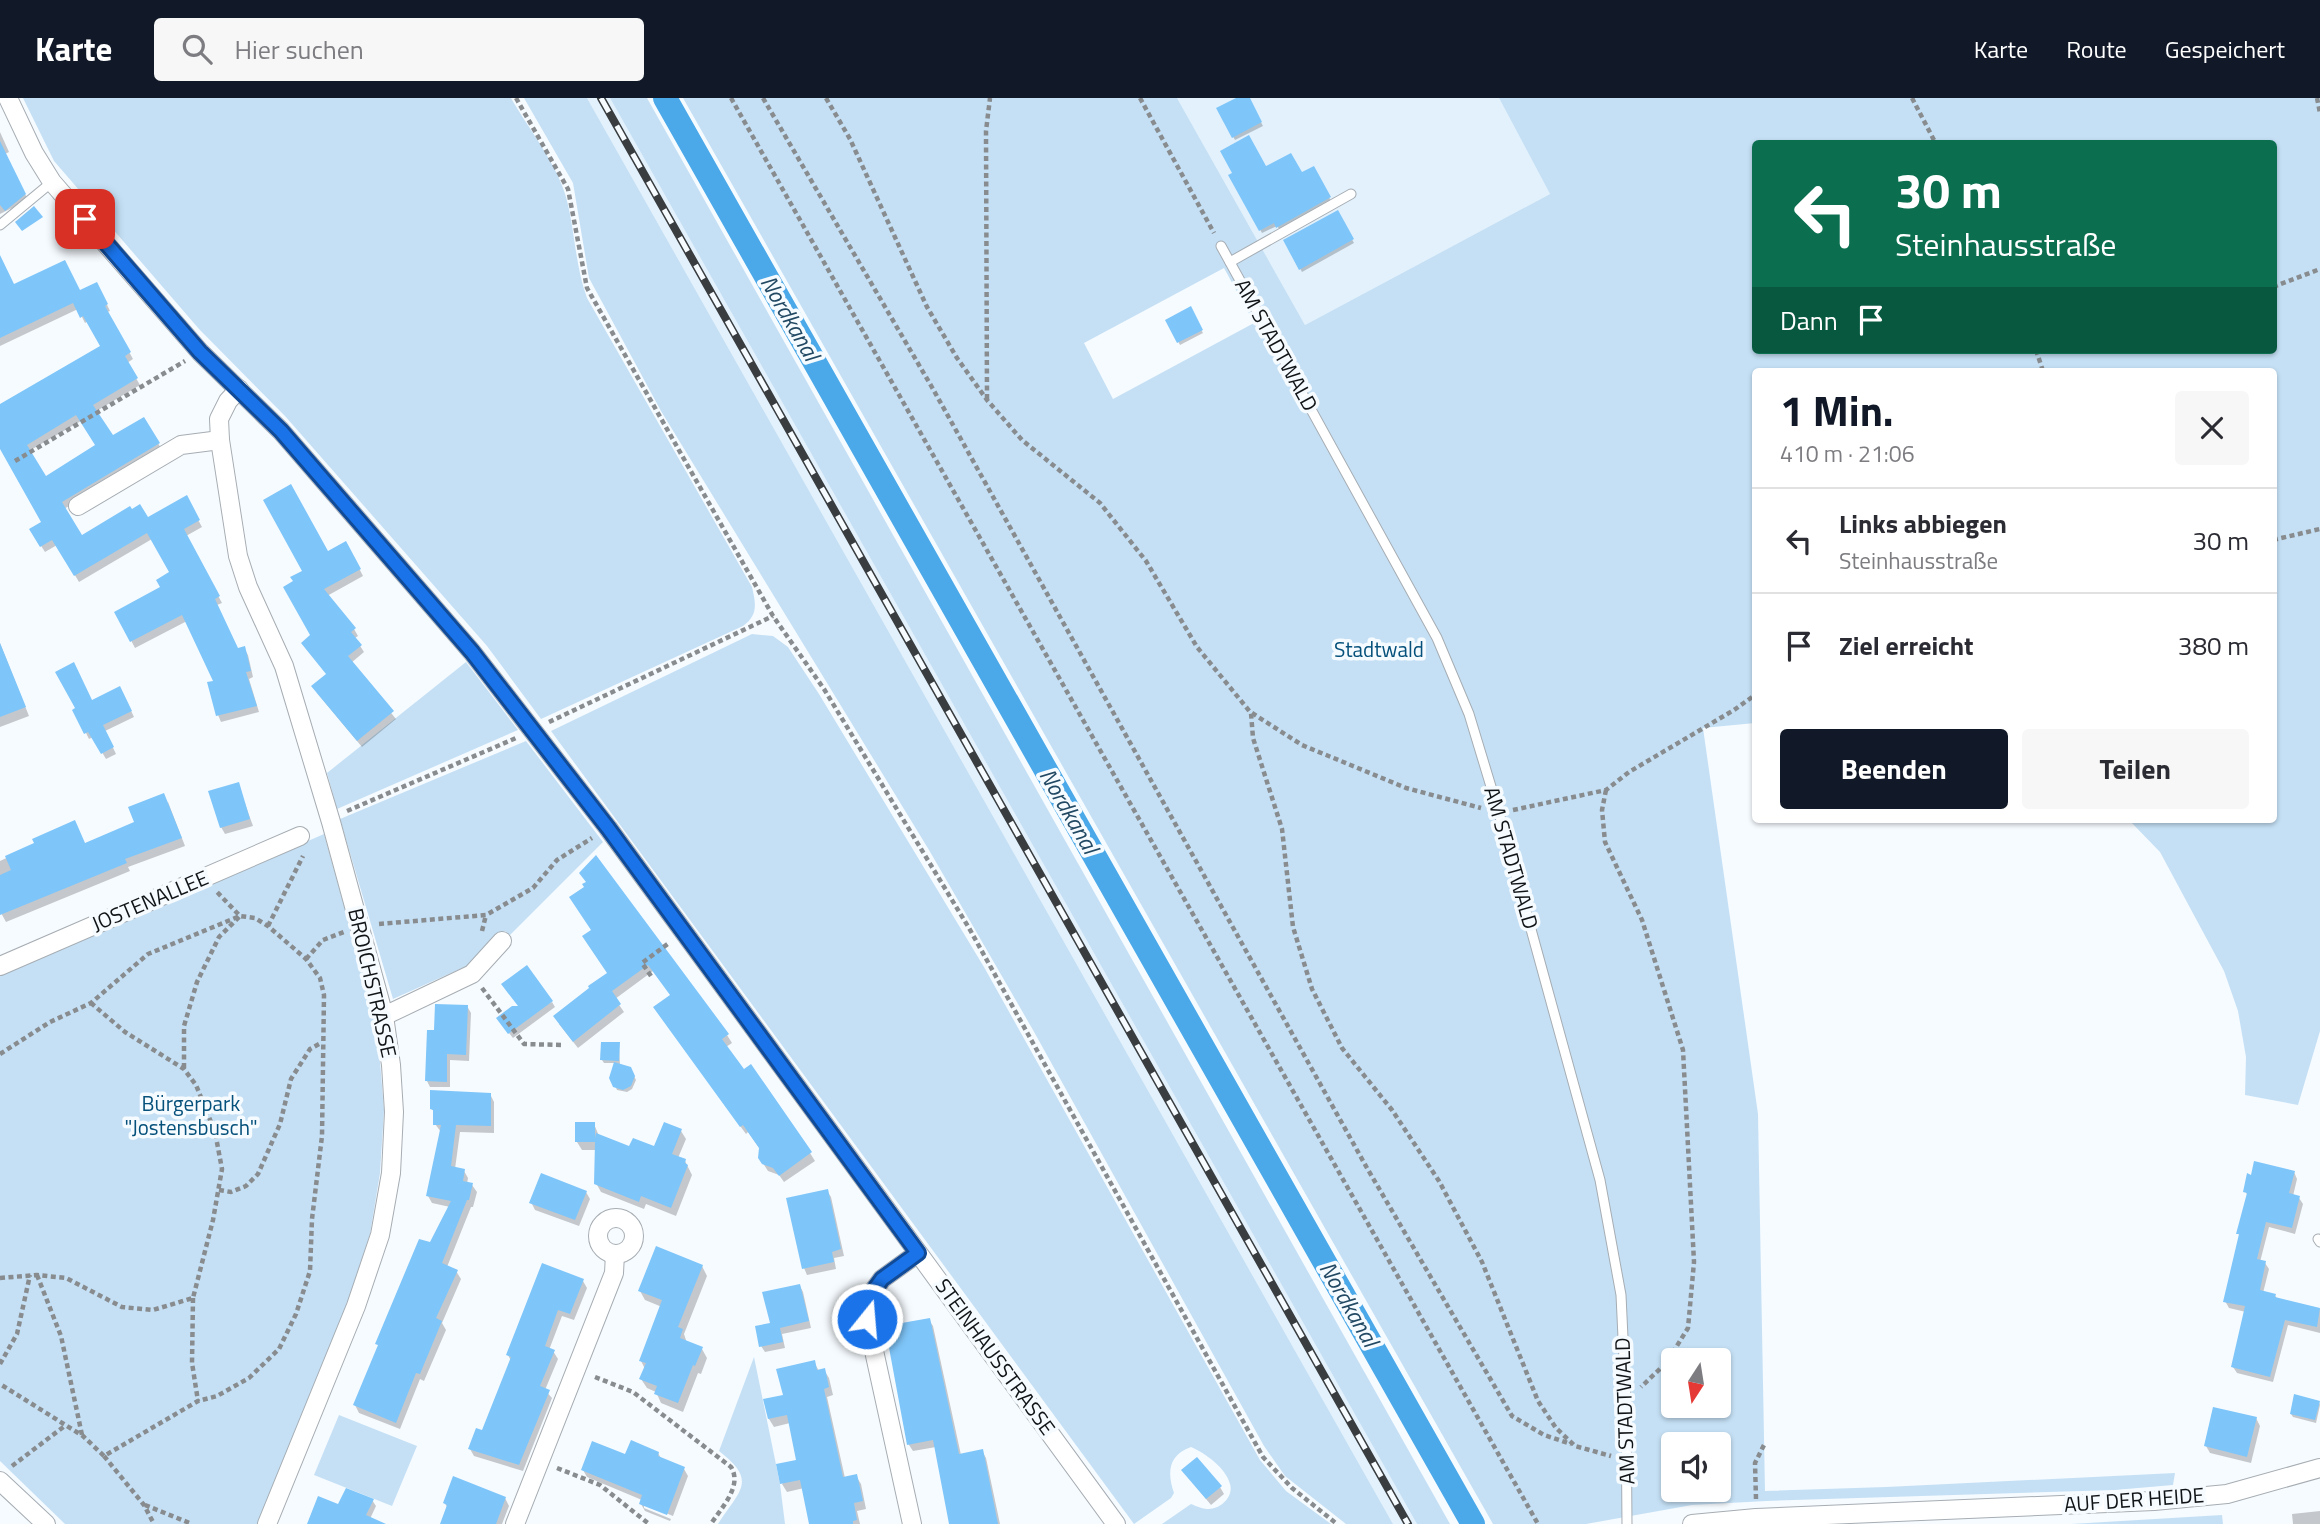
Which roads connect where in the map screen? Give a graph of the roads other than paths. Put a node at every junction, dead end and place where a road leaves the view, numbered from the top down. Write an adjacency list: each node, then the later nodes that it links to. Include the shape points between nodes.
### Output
1 (8, 98): 2 (street, STEINHAUSSTRASSE)
2 (52, 182): 4 (lane); 7 (street, STEINHAUSSTRASSE, via 200,352)
3 (1351, 194): 6 (lane)
4 (0, 225)
5 (1221, 246): 6 (lane, AM STADTWALD)
6 (1230, 262): 23 (lane, AM STADTWALD, via 1437,638 1469,714 1600,1180 1621,1295)
7 (239, 389): 8 (street, BROICHSTRASSE, via 219,419); 14 (street, STEINHAUSSTRASSE, via 463,641 533,730)
8 (219, 440): 9 (street, via 181,445); 13 (street, BROICHSTRASSE, via 244,577 284,666)
9 (78, 506)
10 (303, 845): 12 (street, JOSTENALLEE, via 204,878)
11 (502, 941): 13 (street, via 472,974)
12 (0, 966)
13 (384, 1016): 19 (street, BROICHSTRASSE, via 394,1112 391,1173 380,1235 356,1306)
14 (918, 1253): 21 (street, via 882,1279 869,1297 867,1319); 22 (street, STEINHAUSSTRASSE)
15 (615, 1254): 20 (street, via 614,1273)
16 (2320, 1468): 24 (street, AUF DER HEIDE, via 2227,1494 2154,1501)
17 (6, 1474): 18 (street)
18 (46, 1524)
19 (267, 1524)
20 (515, 1524)
21 (912, 1524)
22 (1116, 1524)
23 (1628, 1524)
24 (1692, 1524)

